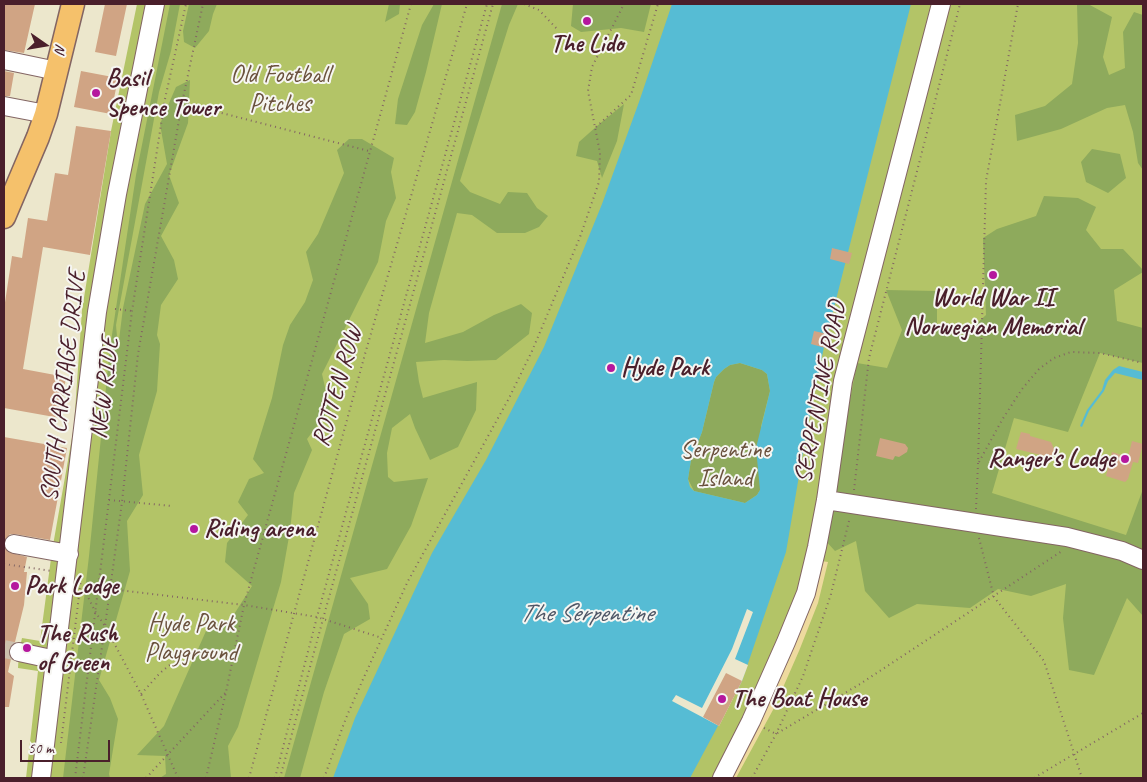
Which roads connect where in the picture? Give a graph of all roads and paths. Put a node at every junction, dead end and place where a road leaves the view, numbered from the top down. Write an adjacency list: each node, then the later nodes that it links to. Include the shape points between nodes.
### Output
1 (73, 4): 17 (main road)
2 (155, 4): 36 (street, SOUTH CARRIAGE DRIVE, via 105,264)
3 (186, 4): 25 (path, NEW RIDE, via 165,99)
4 (203, 4): 18 (path)
5 (411, 4): 22 (path)
6 (467, 4): 45 (path, ROTTEN ROW)
7 (487, 4): 46 (path, ROTTEN ROW)
8 (494, 4): 47 (path)
9 (524, 4): 15 (path, via 539,10)
10 (624, 4): 21 (path, via 592,67 588,91)
11 (658, 4): 21 (path, via 631,95)
12 (941, 4): 29 (street, SERPENTINE ROAD, via 843,381)
13 (960, 4): 31 (path, via 869,358)
14 (1018, 4): 27 (path, via 986,181)
15 (558, 30)
16 (4, 60): 17 (street)
17 (57, 71): 20 (main road)
18 (182, 103): 22 (path); 30 (path, via 138,354)
19 (4, 106): 20 (street)
20 (46, 114): 23 (main road)
21 (595, 128): 49 (path, via 600,153 599,182 532,351 479,456 408,581)
22 (369, 151): 43 (path)
23 (4, 217)
24 (115, 309): 25 (path)
25 (132, 311): 28 (path, NEW RIDE)
26 (1143, 363): 27 (path, via 1100,353 1072,352 1054,358 1039,369 1022,389)
27 (978, 464): 33 (path)
28 (109, 500): 30 (path); 40 (path, NEW RIDE)
29 (826, 500): 31 (street); 69 (street, SERPENTINE ROAD, via 806,593 751,721)
30 (122, 502): 32 (path); 41 (path)
31 (852, 505): 33 (street); 56 (path, via 821,626 803,676)
32 (172, 506)
33 (975, 524): 34 (street); 42 (path)
34 (1079, 540): 37 (street); 42 (path)
35 (14, 544): 36 (street)
36 (69, 554): 39 (street, SOUTH CARRIAGE DRIVE)
37 (1143, 560)
38 (4, 564): 39 (path)
39 (66, 574): 51 (street, SOUTH CARRIAGE DRIVE)
40 (98, 589): 41 (path); 44 (path, NEW RIDE); 44 (path, via 84,593)
41 (110, 589): 43 (path); 48 (path)
42 (994, 597): 56 (path); 57 (path, via 1044,661)
43 (244, 605): 45 (path); 53 (path)
44 (96, 613): 48 (path); 60 (path, NEW RIDE)
45 (293, 614): 46 (path); 65 (path, ROTTEN ROW)
46 (317, 617): 47 (path); 66 (path, ROTTEN ROW)
47 (323, 619): 49 (path); 67 (path)
48 (105, 626): 54 (path); 61 (path)
49 (382, 638): 68 (path, via 346,718)
50 (19, 652): 51 (street)
51 (56, 660): 59 (street, SOUTH CARRIAGE DRIVE)
52 (171, 664): 54 (path)
53 (226, 692): 58 (path); 64 (path)
54 (141, 694): 58 (path)
55 (1143, 713): 57 (path)
56 (776, 734): 70 (path)
57 (1074, 754): 71 (path); 72 (path)
58 (167, 756): 62 (path); 63 (path)
59 (41, 778)
60 (75, 778)
61 (83, 778)
62 (146, 778)
63 (178, 778)
64 (206, 778)
65 (248, 778)
66 (275, 778)
67 (280, 778)
68 (324, 778)
69 (722, 778)
70 (752, 778)
71 (1034, 778)
72 (1082, 778)

